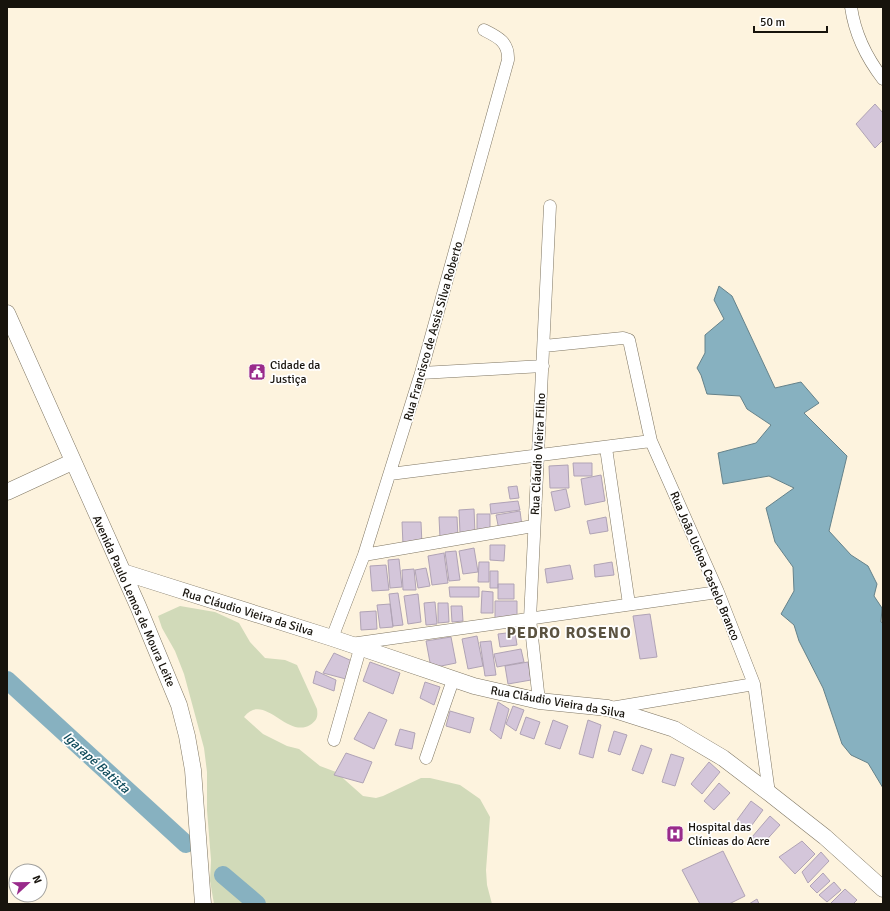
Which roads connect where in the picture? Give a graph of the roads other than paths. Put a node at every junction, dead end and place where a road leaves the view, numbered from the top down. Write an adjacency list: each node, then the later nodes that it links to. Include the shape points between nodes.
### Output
1 (851, 7): 3 (street, via 859,41)
2 (484, 30): 8 (street, Rua Francisco de Assis Silva Roberto, via 503,41 507,47 508,60)
3 (883, 79)
4 (550, 206): 6 (street, Rua Cláudio Vieira Filho)
5 (7, 313): 12 (street, Avenida Paulo Lemos de Moura Leite)
6 (544, 346): 7 (street, Rua Cláudio Vieira Filho); 9 (street, Rua João Uchoa Castelo Branco, via 623,338 629,340)
7 (543, 366): 8 (street); 11 (street, Rua Cláudio Vieira Filho)
8 (421, 373): 13 (street, Rua Francisco de Assis Silva Roberto)
9 (651, 442): 10 (street); 18 (street, Rua João Uchoa Castelo Branco)
10 (606, 448): 11 (street); 19 (street)
11 (537, 457): 13 (street); 15 (street, Rua Cláudio Vieira Filho)
12 (72, 462): 14 (street); 17 (street, Avenida Paulo Lemos de Moura Leite)
13 (390, 474): 16 (street, Rua Francisco de Assis Silva Roberto)
14 (7, 492)
15 (534, 526): 16 (street); 20 (street, Rua Cláudio Vieira Filho)
16 (364, 556): 21 (street, Rua Francisco de Assis Silva Roberto)
17 (123, 572): 21 (street, Rua Cláudio Vieira da Silva); 31 (street, Avenida Paulo Lemos de Moura Leite, via 171,682 187,736 193,770)
18 (718, 592): 19 (street); 24 (street, Rua João Uchoa Castelo Branco)
19 (629, 604): 20 (street)
20 (530, 619): 22 (street); 25 (street, Rua Cláudio Vieira Filho)
21 (332, 638): 22 (street, Rua Cláudio Vieira da Silva)
22 (354, 646): 23 (street, Rua Cláudio Vieira da Silva); 27 (street)
23 (453, 680): 25 (street, Rua Cláudio Vieira da Silva, via 500,694); 28 (street)
24 (754, 684): 26 (street); 29 (street, Rua João Uchoa Castelo Branco)
25 (539, 701): 26 (street, Rua Cláudio Vieira da Silva)
26 (608, 708): 29 (street, Rua Cláudio Vieira da Silva, via 674,729 722,758)
27 (334, 740)
28 (426, 758)
29 (769, 793): 30 (street, Rua Cláudio Vieira da Silva, via 825,837)
30 (883, 889)
31 (204, 904)

